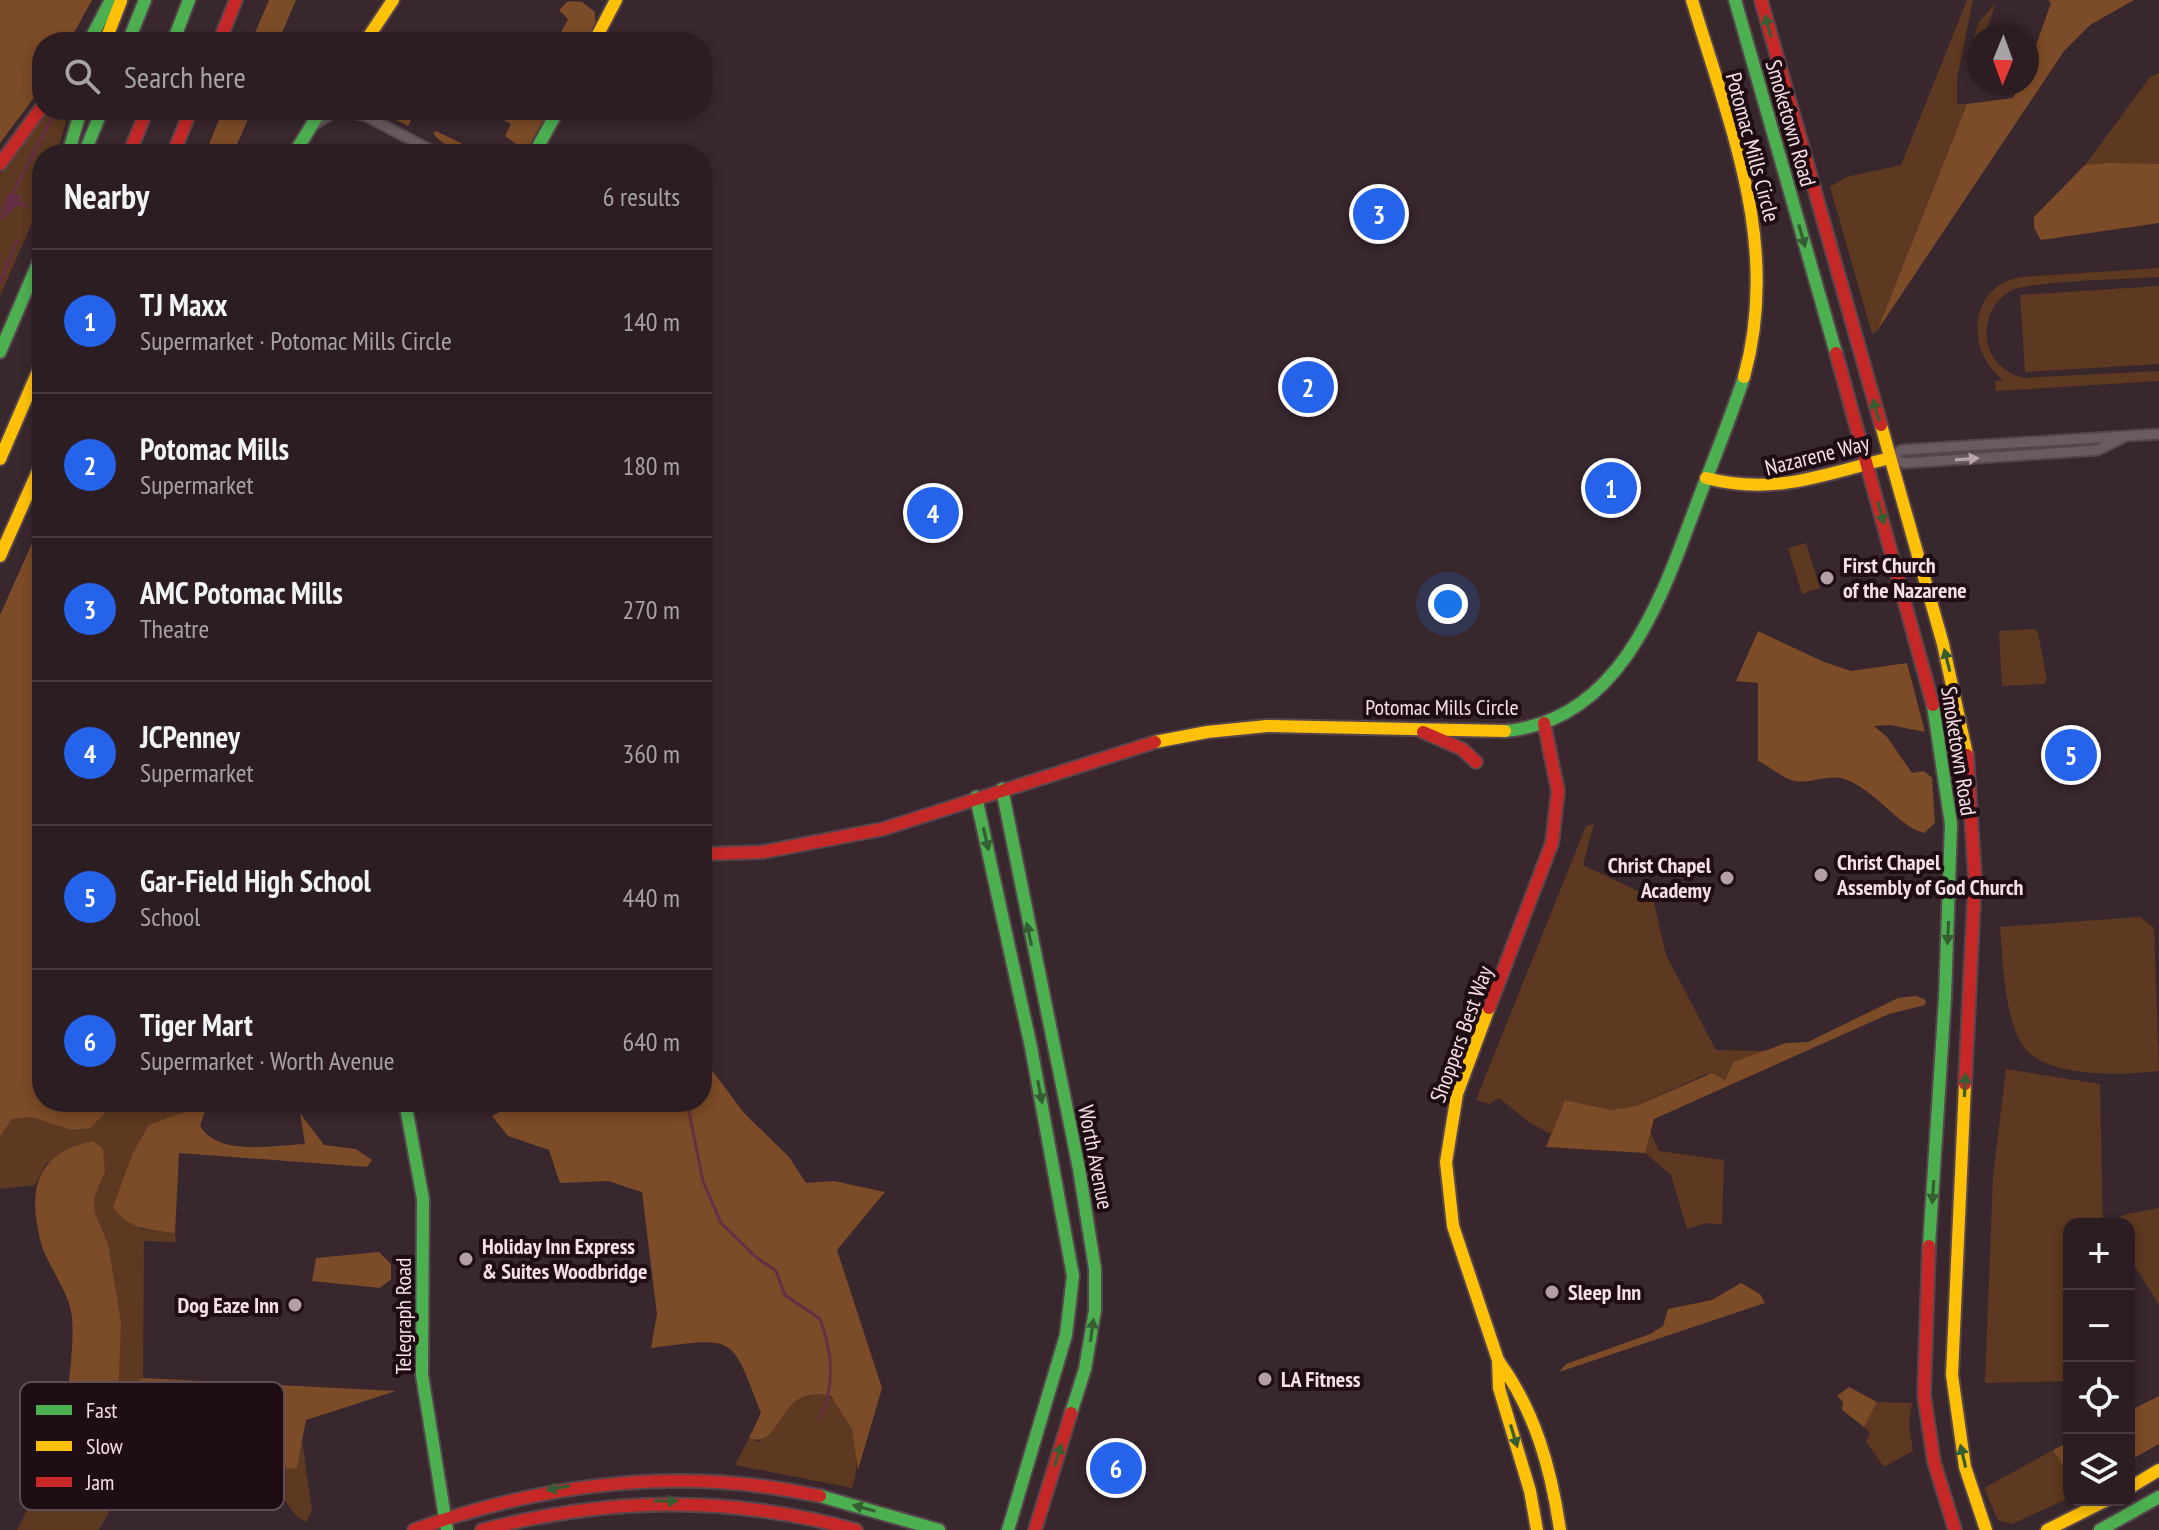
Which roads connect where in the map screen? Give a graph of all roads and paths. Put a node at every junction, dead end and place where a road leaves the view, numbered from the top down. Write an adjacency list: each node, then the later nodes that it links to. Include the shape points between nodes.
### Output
1 (111, 0): 11 (main road)
2 (121, 0): 12 (main road)
3 (145, 0): 13 (main road)
4 (189, 0): 14 (main road)
5 (236, 0): 15 (main road)
6 (393, 0): 16 (main road)
7 (616, 0): 17 (main road)
8 (1692, 0): 47 (main road, Potomac Mills Circle, via 1753,218 1759,269 1757,325 1746,378)
9 (1735, 0): 36 (main road, Smoketown Road)
10 (1761, 0): 35 (main road, Smoketown Road, one-way to 10)
11 (94, 32)
12 (109, 32)
13 (132, 32)
14 (177, 32)
15 (223, 32)
16 (372, 32)
17 (599, 32)
18 (32, 120): 37 (main road)
19 (78, 120): 28 (main road)
20 (98, 120): 29 (main road)
21 (143, 120): 30 (main road)
22 (187, 120): 31 (main road)
23 (314, 120): 27 (main road)
24 (322, 120): 27 (street)
25 (376, 120): 33 (street)
26 (553, 120): 34 (main road)
27 (309, 128): 32 (main road)
28 (71, 144)
29 (88, 144)
30 (133, 144)
31 (177, 144)
32 (300, 144)
33 (420, 144)
34 (539, 144)
35 (1804, 155): 36 (main road); 44 (main road, Smoketown Road, one-way to 35)
36 (1780, 161): 46 (main road, Smoketown Road, one-way to 46)
37 (0, 164)
38 (32, 271): 40 (main road)
39 (32, 278): 40 (main road)
40 (24, 297): 41 (main road)
41 (0, 352)
42 (32, 385): 45 (main road)
43 (2159, 434): 44 (street, via 1902,450)
44 (1890, 458): 46 (main road, Nazarene Way); 57 (main road, Smoketown Road, one-way to 44, via 1973,803 1960,714)
45 (0, 459)
46 (1866, 462): 47 (main road, Nazarene Way, via 1779,488 1747,489); 56 (main road, Smoketown Road, one-way to 56, via 1940,734 1951,824)
47 (1706, 478): 50 (main road, Potomac Mills Circle, via 1678,554 1627,655 1593,692)
48 (32, 484): 49 (main road)
49 (0, 556)
50 (1544, 723): 51 (main road, Potomac Mills Circle, via 1487,731); 59 (main road, Shoppers Best Way, via 1558,791 1552,843 1462,1079 1447,1136 1453,1226)
51 (1417, 729): 52 (main road, via 1462,749); 53 (main road, Potomac Mills Circle, via 1270,725 1200,732)
52 (1476, 762)
53 (1002, 789): 54 (main road, Potomac Mills Circle); 70 (main road, Worth Avenue, one-way to 53, via 1085,1369 1095,1310 1095,1269)
54 (976, 797): 55 (main road, Potomac Mills Circle, via 835,842 759,854); 69 (main road, Worth Avenue, one-way to 69, via 1031,1047 1073,1276 1066,1335)
55 (712, 854)
56 (1950, 876): 57 (main road); 73 (main road, Smoketown Road, one-way to 73, via 1923,1376 1934,1462)
57 (1975, 877): 74 (main road, Smoketown Road, one-way to 57, via 1958,1437 1952,1375)
58 (407, 1112): 64 (main road, Telegraph Road, via 423,1199 421,1358)
59 (1498, 1360): 71 (main road, Shoppers Best Way, one-way to 71, via 1499,1388); 72 (main road, Shoppers Best Way, via 1514,1380 1537,1436)
60 (2159, 1470): 61 (main road)
61 (2135, 1484)
62 (2159, 1497): 76 (main road)
63 (2095, 1506): 75 (main road)
64 (445, 1524): 65 (main road); 68 (main road, one-way to 64, via 806,1492 681,1478 558,1487)
65 (414, 1530)
66 (482, 1530): 67 (main road, one-way to 67, via 577,1508 670,1501 756,1508)
67 (856, 1530)
68 (939, 1530)
69 (1008, 1530)
70 (1035, 1530)
71 (1537, 1530)
72 (1560, 1530)
73 (1955, 1530)
74 (1986, 1530)
75 (2047, 1530)
76 (2100, 1530)

